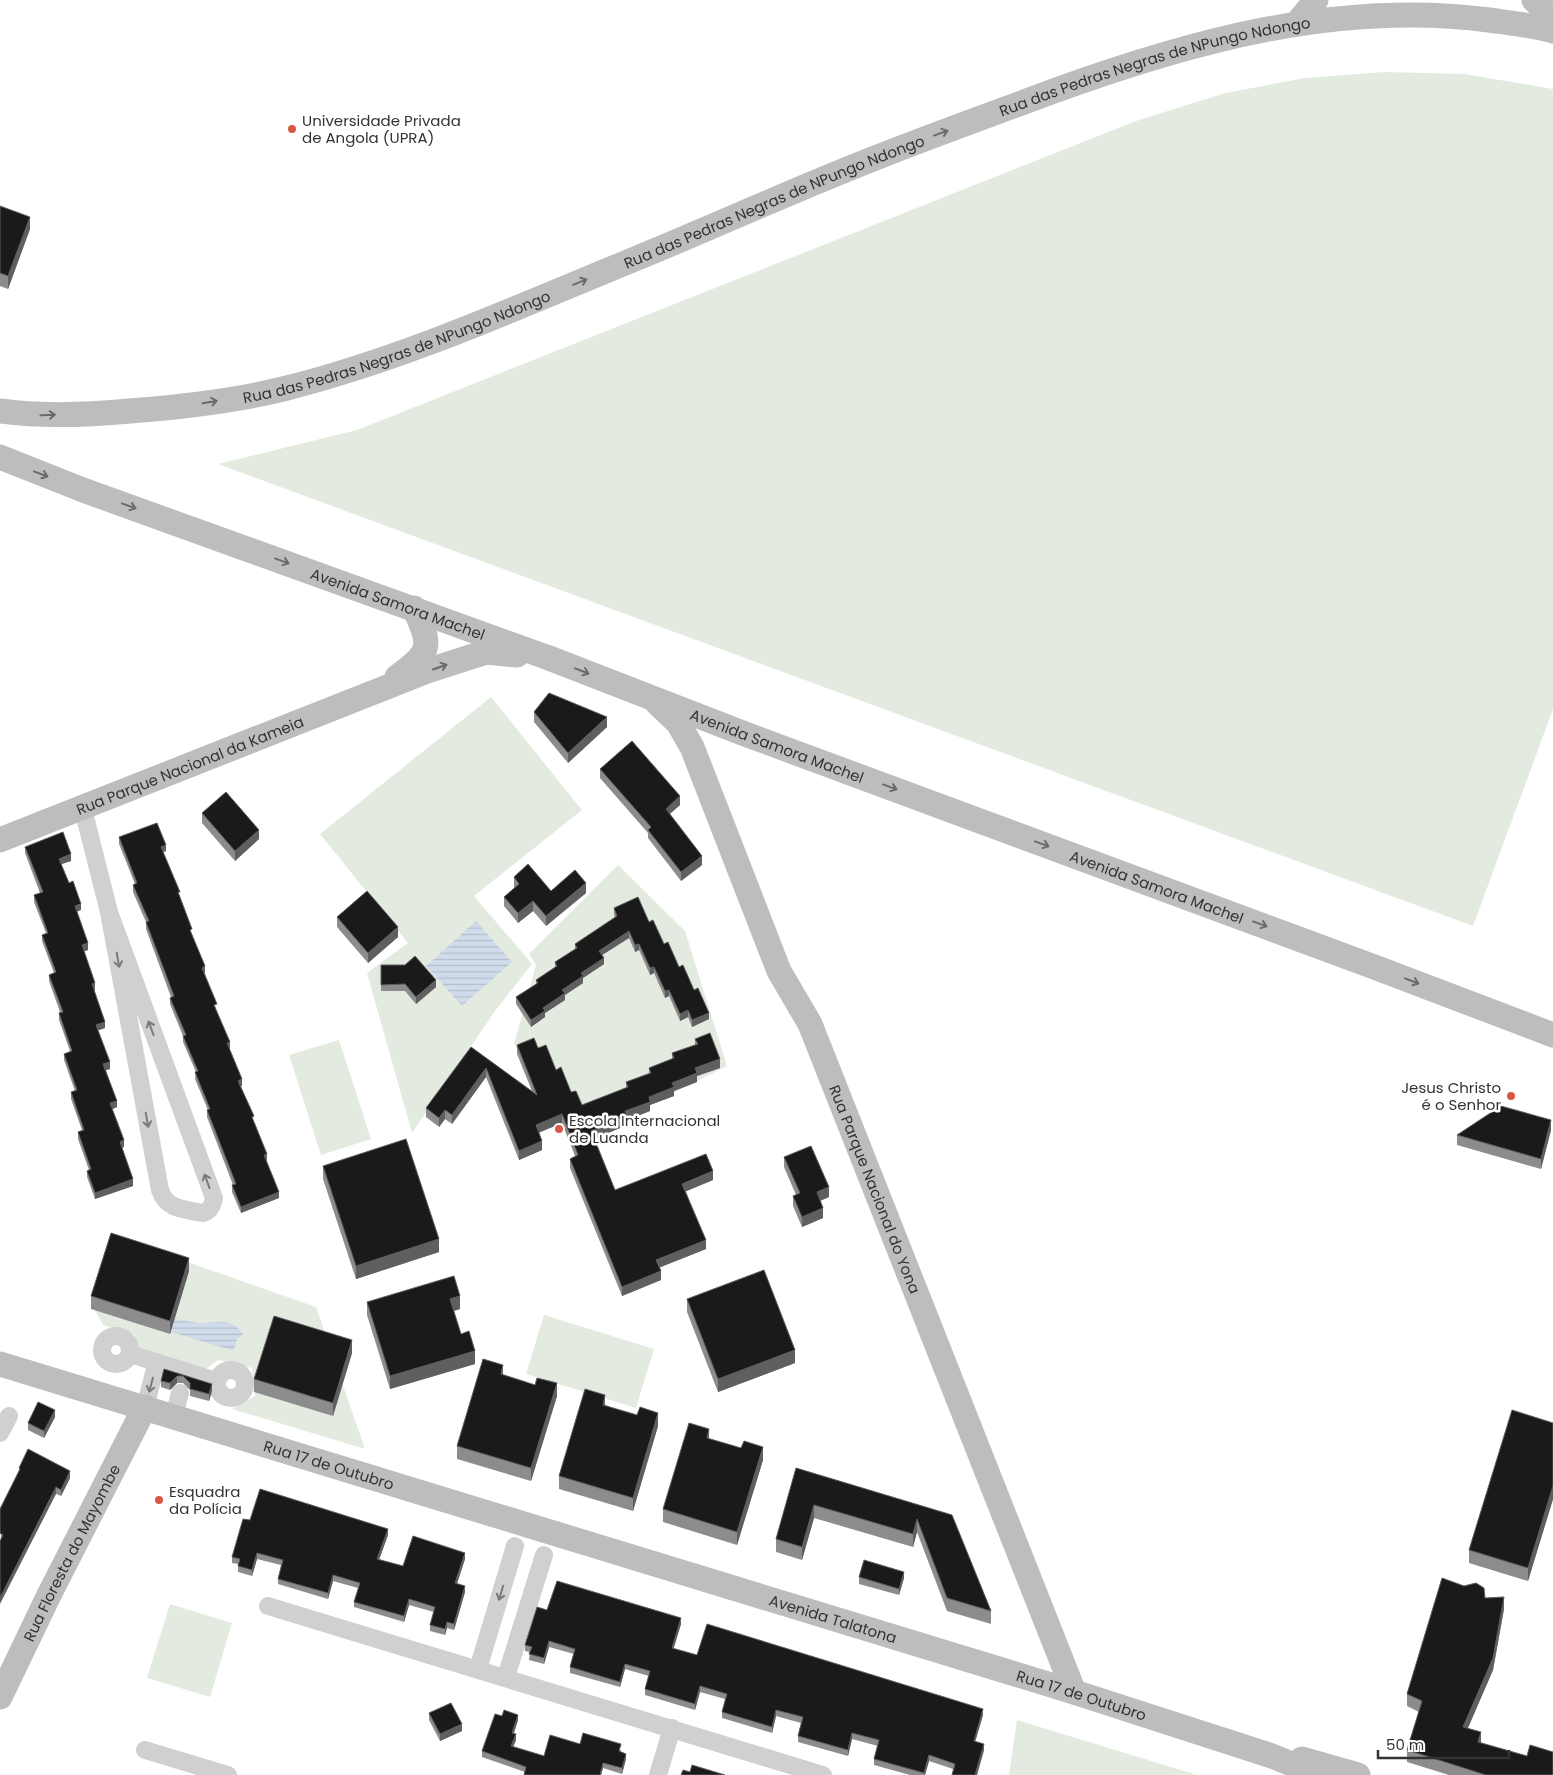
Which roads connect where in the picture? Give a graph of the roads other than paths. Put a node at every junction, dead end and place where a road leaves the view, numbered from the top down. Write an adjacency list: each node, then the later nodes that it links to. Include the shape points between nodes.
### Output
1 (1316, 0): 4 (street)
2 (1534, 0): 3 (street)
3 (1553, 18)
4 (1298, 22): 5 (street, Rua das Pedras Negras de NPungo Ndongo, via 1418,13 1471,17); 6 (street, Rua das Pedras Negras de NPungo Ndongo, one-way to 4, via 32,415 104,413 199,404 280,390 368,365 535,300 882,155 1106,72 1212,40)
5 (1553, 31)
6 (0, 411)
7 (0, 457): 8 (street, Avenida Samora Machel, one-way to 8, via 83,490)
8 (414, 608): 9 (street, Avenida Samora Machel); 10 (street, Rua Parque Nacional da Kameia, via 424,628 425,650 408,669)
9 (549, 658): 10 (street, Rua Parque Nacional da Kameia, one-way to 9, via 486,652); 11 (street, Avenida Samora Machel, one-way to 11)
10 (378, 690): 14 (street, Rua Parque Nacional da Kameia)
11 (644, 694): 12 (street, Avenida Samora Machel); 13 (street, Rua Parque Nacional do Yona, via 678,723 692,746)
12 (745, 734): 13 (street, Rua Parque Nacional do Yona, via 724,733 705,739 698,755); 17 (street, Avenida Samora Machel, one-way to 17)
13 (699, 769): 30 (street, Rua Parque Nacional do Yona, via 779,971 813,1033)
14 (83, 809): 15 (street, Rua Parque Nacional da Kameia); 16 (street)
15 (0, 840)
16 (109, 912): 16 (street, one-way to 16, via 163,1198 171,1206 208,1211 214,1198)
17 (1553, 1035)
18 (130, 1354): 19 (street)
19 (157, 1362): 22 (street); 23 (street, one-way to 23)
20 (0, 1364): 23 (street, Rua 17 de Outubro)
21 (217, 1381): 22 (street)
22 (180, 1390): 23 (street, Rua 17 de Outubro); 28 (street, Rua 17 de Outubro)
23 (145, 1408): 35 (street, Rua Floresta do Mayombe)
24 (9, 1416): 25 (street)
25 (0, 1433)
26 (515, 1546): 31 (street, one-way to 31)
27 (544, 1555): 33 (street)
28 (657, 1565): 32 (street, Avenida Talatona)
29 (268, 1606): 31 (street)
30 (1042, 1614): 32 (street, via 1050,1656 1031,1669); 34 (street); 36 (street, via 1083,1675 1112,1695)
31 (478, 1669): 33 (street)
32 (1008, 1673): 34 (street, Rua 17 de Outubro)
33 (506, 1677): 37 (street)
34 (1074, 1692): 36 (street, Rua 17 de Outubro)
35 (0, 1697)
36 (1156, 1718): 39 (street)
37 (672, 1728): 41 (street); 42 (street)
38 (145, 1750): 40 (street)
39 (1272, 1756): 43 (street); 44 (street, via 1297,1757)
40 (228, 1775)
41 (658, 1775)
42 (824, 1775)
43 (1319, 1775)
44 (1358, 1775)

